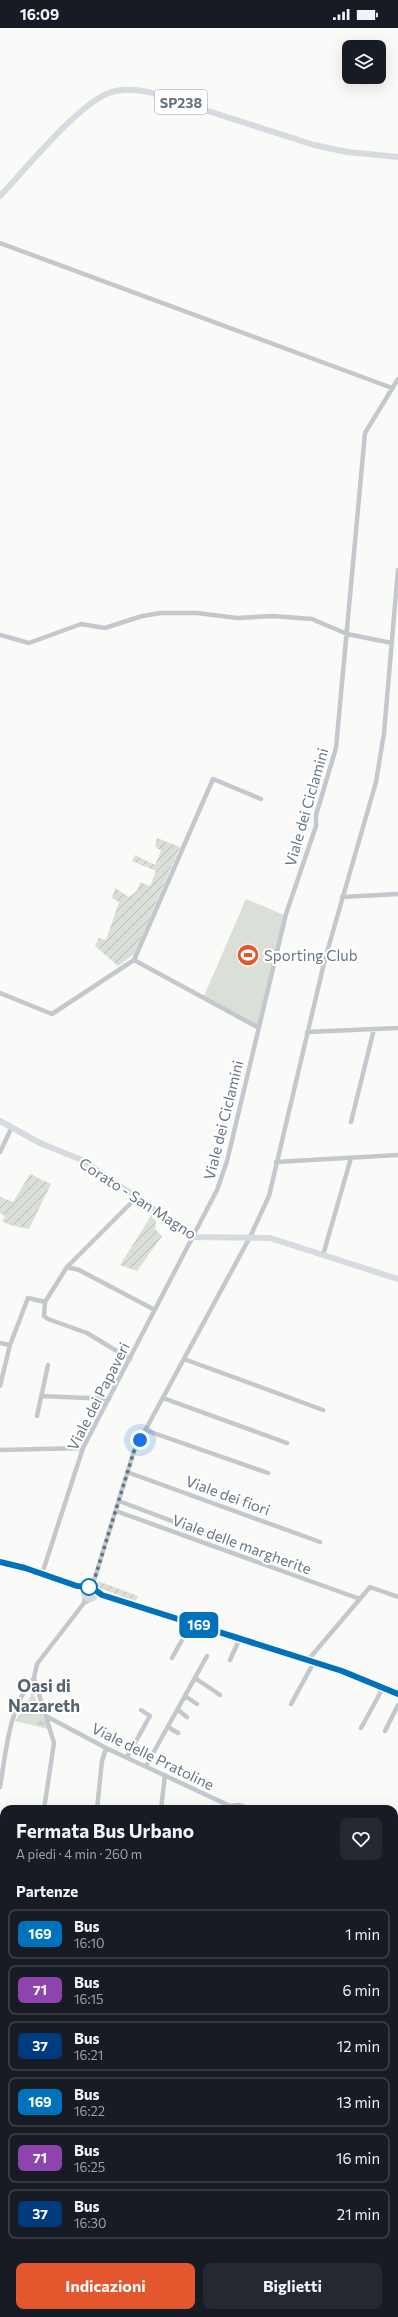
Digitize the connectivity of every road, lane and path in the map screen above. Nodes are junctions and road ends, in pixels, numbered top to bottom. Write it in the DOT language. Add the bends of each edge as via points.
graph roads {
  1 [pos="398,157"];
  2 [pos="0,196"];
  3 [pos="0,244"];
  4 [pos="398,379"];
  5 [pos="392,388"];
  6 [pos="398,570"];
  7 [pos="398,576"];
  8 [pos="347,634"];
  9 [pos="0,635"];
  10 [pos="392,644"];
  11 [pos="261,799"];
  12 [pos="398,894"];
  13 [pos="342,897"];
  14 [pos="134,960"];
  15 [pos="0,993"];
  16 [pos="259,1028"];
  17 [pos="398,1028"];
  18 [pos="374,1029"];
  19 [pos="307,1032"];
  20 [pos="0,1121"];
  21 [pos="351,1122"];
  22 [pos="12,1127"];
  23 [pos="0,1152"];
  24 [pos="398,1155"];
  25 [pos="351,1158"];
  26 [pos="276,1162"];
  27 [pos="137,1198"];
  28 [pos="194,1237"];
  29 [pos="250,1237"];
  30 [pos="323,1255"];
  31 [pos="67,1267"];
  32 [pos="398,1279"];
  33 [pos="45,1302"];
  34 [pos="155,1310"];
  35 [pos="0,1343"];
  36 [pos="10,1345"];
  37 [pos="130,1359"];
  38 [pos="184,1359"];
  39 [pos="48,1365"];
  40 [pos="0,1386"];
  41 [pos="41,1396"];
  42 [pos="163,1398"];
  43 [pos="109,1399"];
  44 [pos="323,1410"];
  45 [pos="36,1416"];
  46 [pos="146,1430"];
  47 [pos="287,1443"];
  48 [pos="83,1448"];
  49 [pos="0,1450"];
  50 [pos="127,1472"];
  51 [pos="268,1473"];
  52 [pos="119,1500"];
  53 [pos="116,1511"];
  54 [pos="214,1538"];
  55 [pos="320,1542"];
  56 [pos="0,1562"];
  57 [pos="42,1574"];
  58 [pos="92,1592"];
  59 [pos="398,1597"];
  60 [pos="360,1599"];
  61 [pos="192,1622"];
  62 [pos="240,1638"];
  63 [pos="207,1656"];
  64 [pos="172,1658"];
  65 [pos="230,1660"];
  66 [pos="311,1661"];
  67 [pos="34,1678"];
  68 [pos="195,1678"];
  69 [pos="383,1688"];
  70 [pos="398,1694"];
  71 [pos="220,1695"];
  72 [pos="185,1696"];
  73 [pos="197,1704"];
  74 [pos="291,1704"];
  75 [pos="398,1705"];
  76 [pos="141,1710"];
  77 [pos="178,1710"];
  78 [pos="46,1716"];
  79 [pos="188,1717"];
  80 [pos="168,1727"];
  81 [pos="361,1728"];
  82 [pos="384,1731"];
  83 [pos="178,1733"];
  84 [pos="106,1748"];
  85 [pos="127,1756"];
  86 [pos="146,1766"];
  87 [pos="165,1775"];
  88 [pos="0,1787"];
  89 [pos="45,1805"];
  90 [pos="97,1805"];
  91 [pos="161,1805"];
  92 [pos="228,1805"];
  1 -- 2 [label="main road, SP238" via="347,152 314,145 149,92 125,89 108,94 85,107"];
  3 -- 5 [label="street"];
  4 -- 5 [label="street, Viale dei Ciclamini"];
  5 -- 8 [label="street, Viale dei Ciclamini" via="365,433"];
  6 -- 7 [label="street"];
  7 -- 10 [label="street"];
  8 -- 9 [label="street" via="312,619 273,616 237,618 168,612 142,616 105,628 81,624 29,643"];
  8 -- 10 [label="street"];
  8 -- 16 [label="street, Viale dei Ciclamini" via="336,748 316,815 316,826 286,914"];
  10 -- 13 [label="street" via="384,733 376,782"];
  11 -- 14 [label="street" via="212,779"];
  12 -- 13 [label="street"];
  13 -- 19 [label="street"];
  14 -- 15 [label="street" via="52,1014"];
  14 -- 16 [label="street"];
  16 -- 28 [label="street, Viale dei Ciclamini" via="227,1161 217,1190"];
  17 -- 18 [label="street"];
  18 -- 19 [label="street"];
  18 -- 21 [label="street"];
  19 -- 26 [label="street"];
  20 -- 22 [label="main road, Corato - San Magno"];
  22 -- 23 [label="street"];
  22 -- 27 [label="main road, Corato - San Magno" via="40,1143 82,1160"];
  24 -- 25 [label="street"];
  25 -- 26 [label="street"];
  25 -- 30 [label="street"];
  26 -- 29 [label="street" via="269,1196"];
  27 -- 28 [label="main road, Corato - San Magno"];
  27 -- 31 [label="street"];
  28 -- 29 [label="main road, Corato - San Magno"];
  28 -- 34 [label="street, Viale dei Papaveri"];
  29 -- 30 [label="main road, Corato - San Magno" via="270,1238"];
  29 -- 38 [label="street"];
  30 -- 32 [label="main road, Corato - San Magno"];
  31 -- 33 [label="street"];
  31 -- 34 [label="street" via="79,1270"];
  33 -- 36 [label="street" via="28,1298"];
  33 -- 37 [label="street" via="44,1316 48,1319 86,1333"];
  34 -- 37 [label="street, Viale dei Papaveri"];
  35 -- 36 [label="street"];
  36 -- 40 [label="street"];
  37 -- 43 [label="street, Viale dei Papaveri"];
  38 -- 42 [label="street"];
  38 -- 44 [label="street"];
  39 -- 41 [label="street"];
  41 -- 43 [label="street"];
  41 -- 45 [label="street"];
  42 -- 46 [label="street"];
  42 -- 47 [label="street"];
  43 -- 48 [label="street, Viale dei Papaveri"];
  46 -- 50 [label="street" via="134,1451"];
  46 -- 51 [label="street"];
  48 -- 49 [label="street"];
  48 -- 57 [label="street, Viale dei Papaveri"];
  50 -- 52 [label="street"];
  50 -- 55 [label="street, Viale dei fiori"];
  52 -- 53 [label="street"];
  52 -- 54 [label="street"];
  53 -- 58 [label="street"];
  53 -- 60 [label="street, Viale delle margherite"];
  56 -- 57 [label="main road"];
  57 -- 58 [label="main road"];
  58 -- 61 [label="main road"];
  58 -- 67 [label="street" via="37,1664"];
  59 -- 60 [label="street" via="370,1587"];
  60 -- 66 [label="street"];
  61 -- 62 [label="main road"];
  61 -- 64 [label="street"];
  62 -- 65 [label="street"];
  62 -- 66 [label="main road"];
  63 -- 68 [label="street"];
  66 -- 69 [label="main road"];
  66 -- 74 [label="street"];
  67 -- 78 [label="street"];
  67 -- 88 [label="street" via="25,1687 11,1725"];
  68 -- 71 [label="street"];
  68 -- 72 [label="street"];
  69 -- 70 [label="main road"];
  69 -- 81 [label="street"];
  72 -- 73 [label="street"];
  72 -- 77 [label="street"];
  75 -- 82 [label="street"];
  76 -- 85 [label="street" via="150,1716"];
  77 -- 79 [label="street"];
  77 -- 80 [label="street"];
  78 -- 84 [label="street, Viale delle Pratoline"];
  78 -- 89 [label="street" via="54,1743 54,1754"];
  80 -- 83 [label="street"];
  80 -- 86 [label="street"];
  84 -- 85 [label="street, Viale delle Pratoline"];
  84 -- 90 [label="street" via="102,1760"];
  85 -- 86 [label="street, Viale delle Pratoline"];
  86 -- 87 [label="street, Viale delle Pratoline"];
  87 -- 91 [label="street"];
  87 -- 92 [label="street, Viale delle Pratoline"];
}
